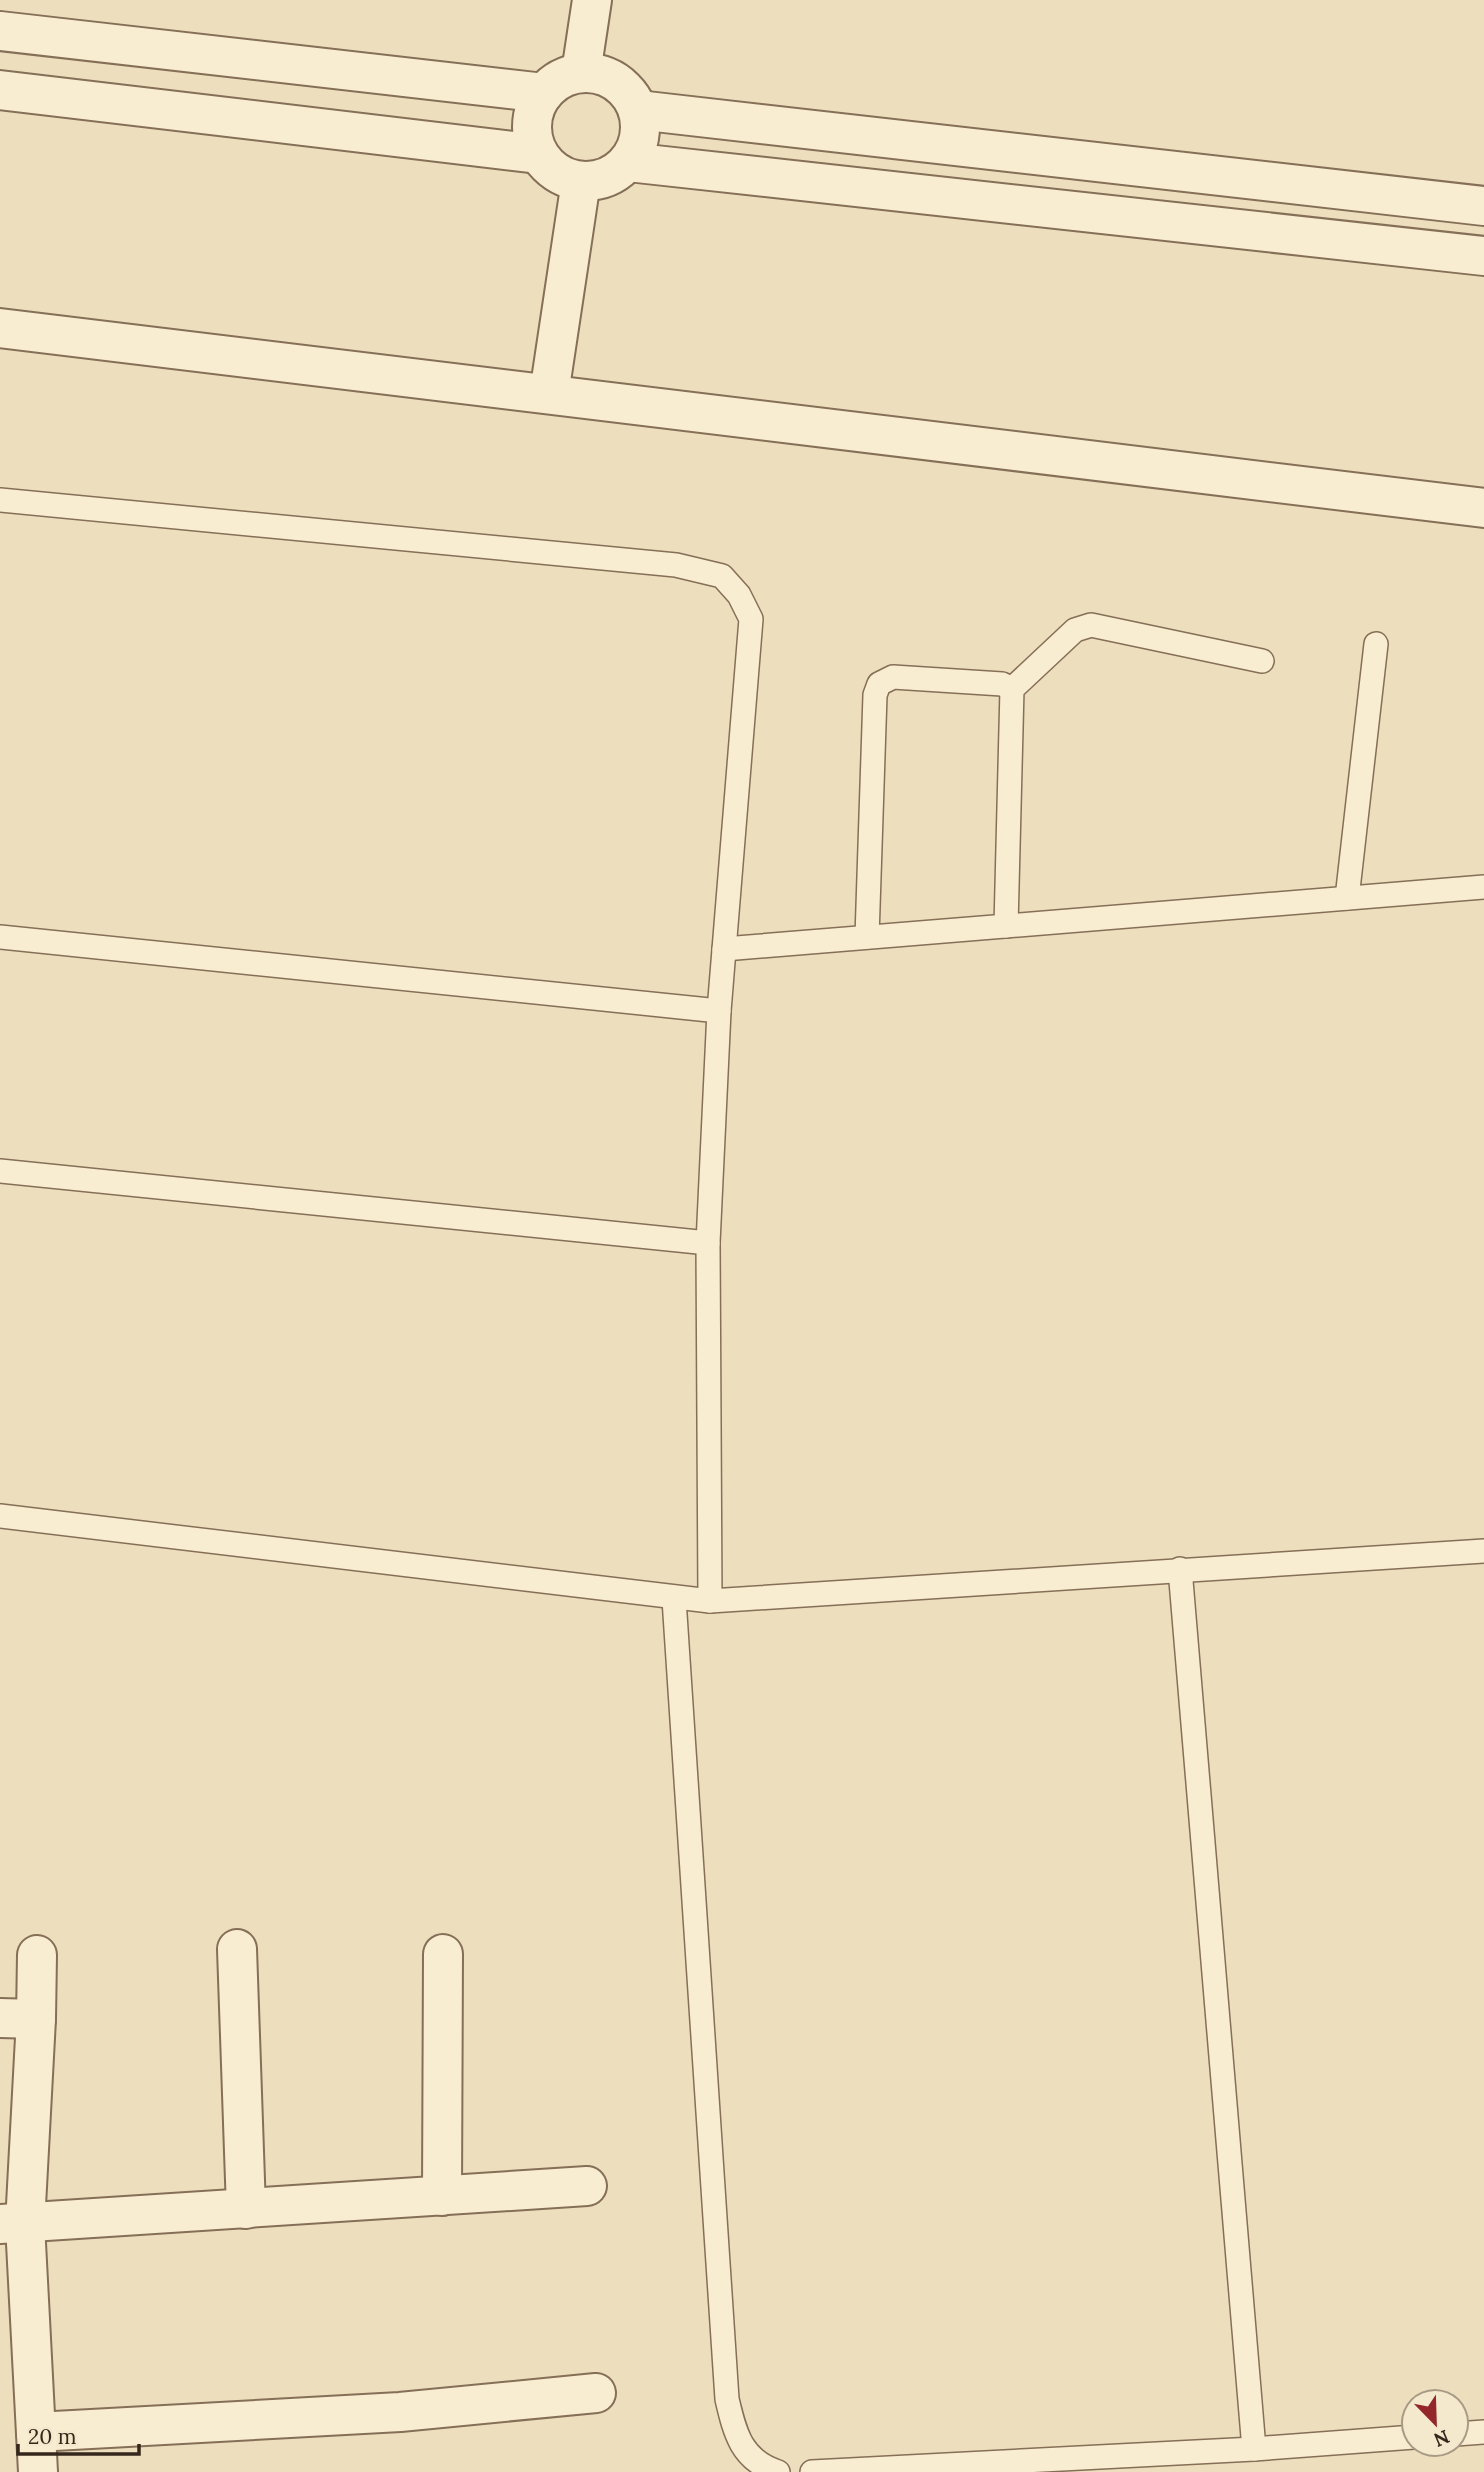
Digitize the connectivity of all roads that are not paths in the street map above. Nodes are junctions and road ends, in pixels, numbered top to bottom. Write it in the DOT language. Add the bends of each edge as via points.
graph roads {
  1 [pos="592,0"];
  2 [pos="0,31"];
  3 [pos="200,54"];
  4 [pos="581,72"];
  5 [pos="0,90"];
  6 [pos="544,93"];
  7 [pos="638,110"];
  8 [pos="191,113"];
  9 [pos="538,154"];
  10 [pos="628,162"];
  11 [pos="581,181"];
  12 [pos="1484,206"];
  13 [pos="1484,256"];
  14 [pos="0,328"];
  15 [pos="549,394"];
  16 [pos="0,500"];
  17 [pos="1484,508"];
  18 [pos="1376,644"];
  19 [pos="1262,661"];
  20 [pos="1012,689"];
  21 [pos="1484,887"];
  22 [pos="1347,898"];
  23 [pos="1006,926"];
  24 [pos="0,937"];
  25 [pos="867,937"];
  26 [pos="724,949"];
  27 [pos="719,1012"];
  28 [pos="0,1171"];
  29 [pos="708,1243"];
  30 [pos="0,1516"];
  31 [pos="1484,1551"];
  32 [pos="1180,1570"];
  33 [pos="674,1599"];
  34 [pos="710,1601"];
  35 [pos="237,1949"];
  36 [pos="443,1954"];
  37 [pos="37,1955"];
  38 [pos="18,2019"];
  39 [pos="587,2186"];
  40 [pos="443,2196"];
  41 [pos="246,2209"];
  42 [pos="12,2224"];
  43 [pos="596,2393"];
  44 [pos="36,2432"];
  45 [pos="1400,2438"];
  46 [pos="1254,2449"];
  47 [pos="38,2472"];
  48 [pos="778,2472"];
  49 [pos="812,2472"];
  1 -- 4 [label="street"];
  2 -- 3 [label="street"];
  3 -- 6 [label="street"];
  3 -- 8 [label="street"];
  4 -- 6 [label="street" via="563,78"];
  4 -- 7 [label="street" via="616,82 630,94"];
  5 -- 8 [label="street"];
  6 -- 9 [label="street" via="531,120"];
  7 -- 10 [label="street" via="641,128"];
  7 -- 12 [label="street"];
  8 -- 9 [label="street"];
  9 -- 11 [label="street" via="549,168"];
  10 -- 11 [label="street" via="599,180"];
  10 -- 13 [label="street"];
  11 -- 15 [label="street"];
  14 -- 15 [label="street"];
  15 -- 17 [label="street"];
  16 -- 26 [label="lane" via="676,565 722,576 751,619"];
  18 -- 22 [label="lane"];
  19 -- 20 [label="lane" via="1091,625 1075,630"];
  20 -- 23 [label="lane"];
  20 -- 25 [label="lane" via="1002,684 893,677 879,684"];
  21 -- 22 [label="lane"];
  22 -- 23 [label="lane"];
  23 -- 25 [label="lane"];
  24 -- 27 [label="lane"];
  25 -- 26 [label="lane"];
  26 -- 27 [label="lane"];
  27 -- 29 [label="lane"];
  28 -- 29 [label="lane"];
  29 -- 34 [label="lane"];
  30 -- 33 [label="lane"];
  31 -- 32 [label="lane"];
  32 -- 34 [label="lane"];
  32 -- 46 [label="lane"];
  33 -- 34 [label="lane"];
  33 -- 48 [label="lane" via="727,2399 735,2432 751,2458"];
  35 -- 41 [label="street"];
  36 -- 40 [label="street"];
  37 -- 38 [label="street"];
  38 -- 42 [label="street"];
  39 -- 40 [label="street"];
  40 -- 41 [label="street"];
  41 -- 42 [label="street"];
  42 -- 44 [label="street"];
  43 -- 44 [label="street" via="400,2412"];
  44 -- 47 [label="street"];
  45 -- 46 [label="lane"];
  46 -- 49 [label="lane"];
}
